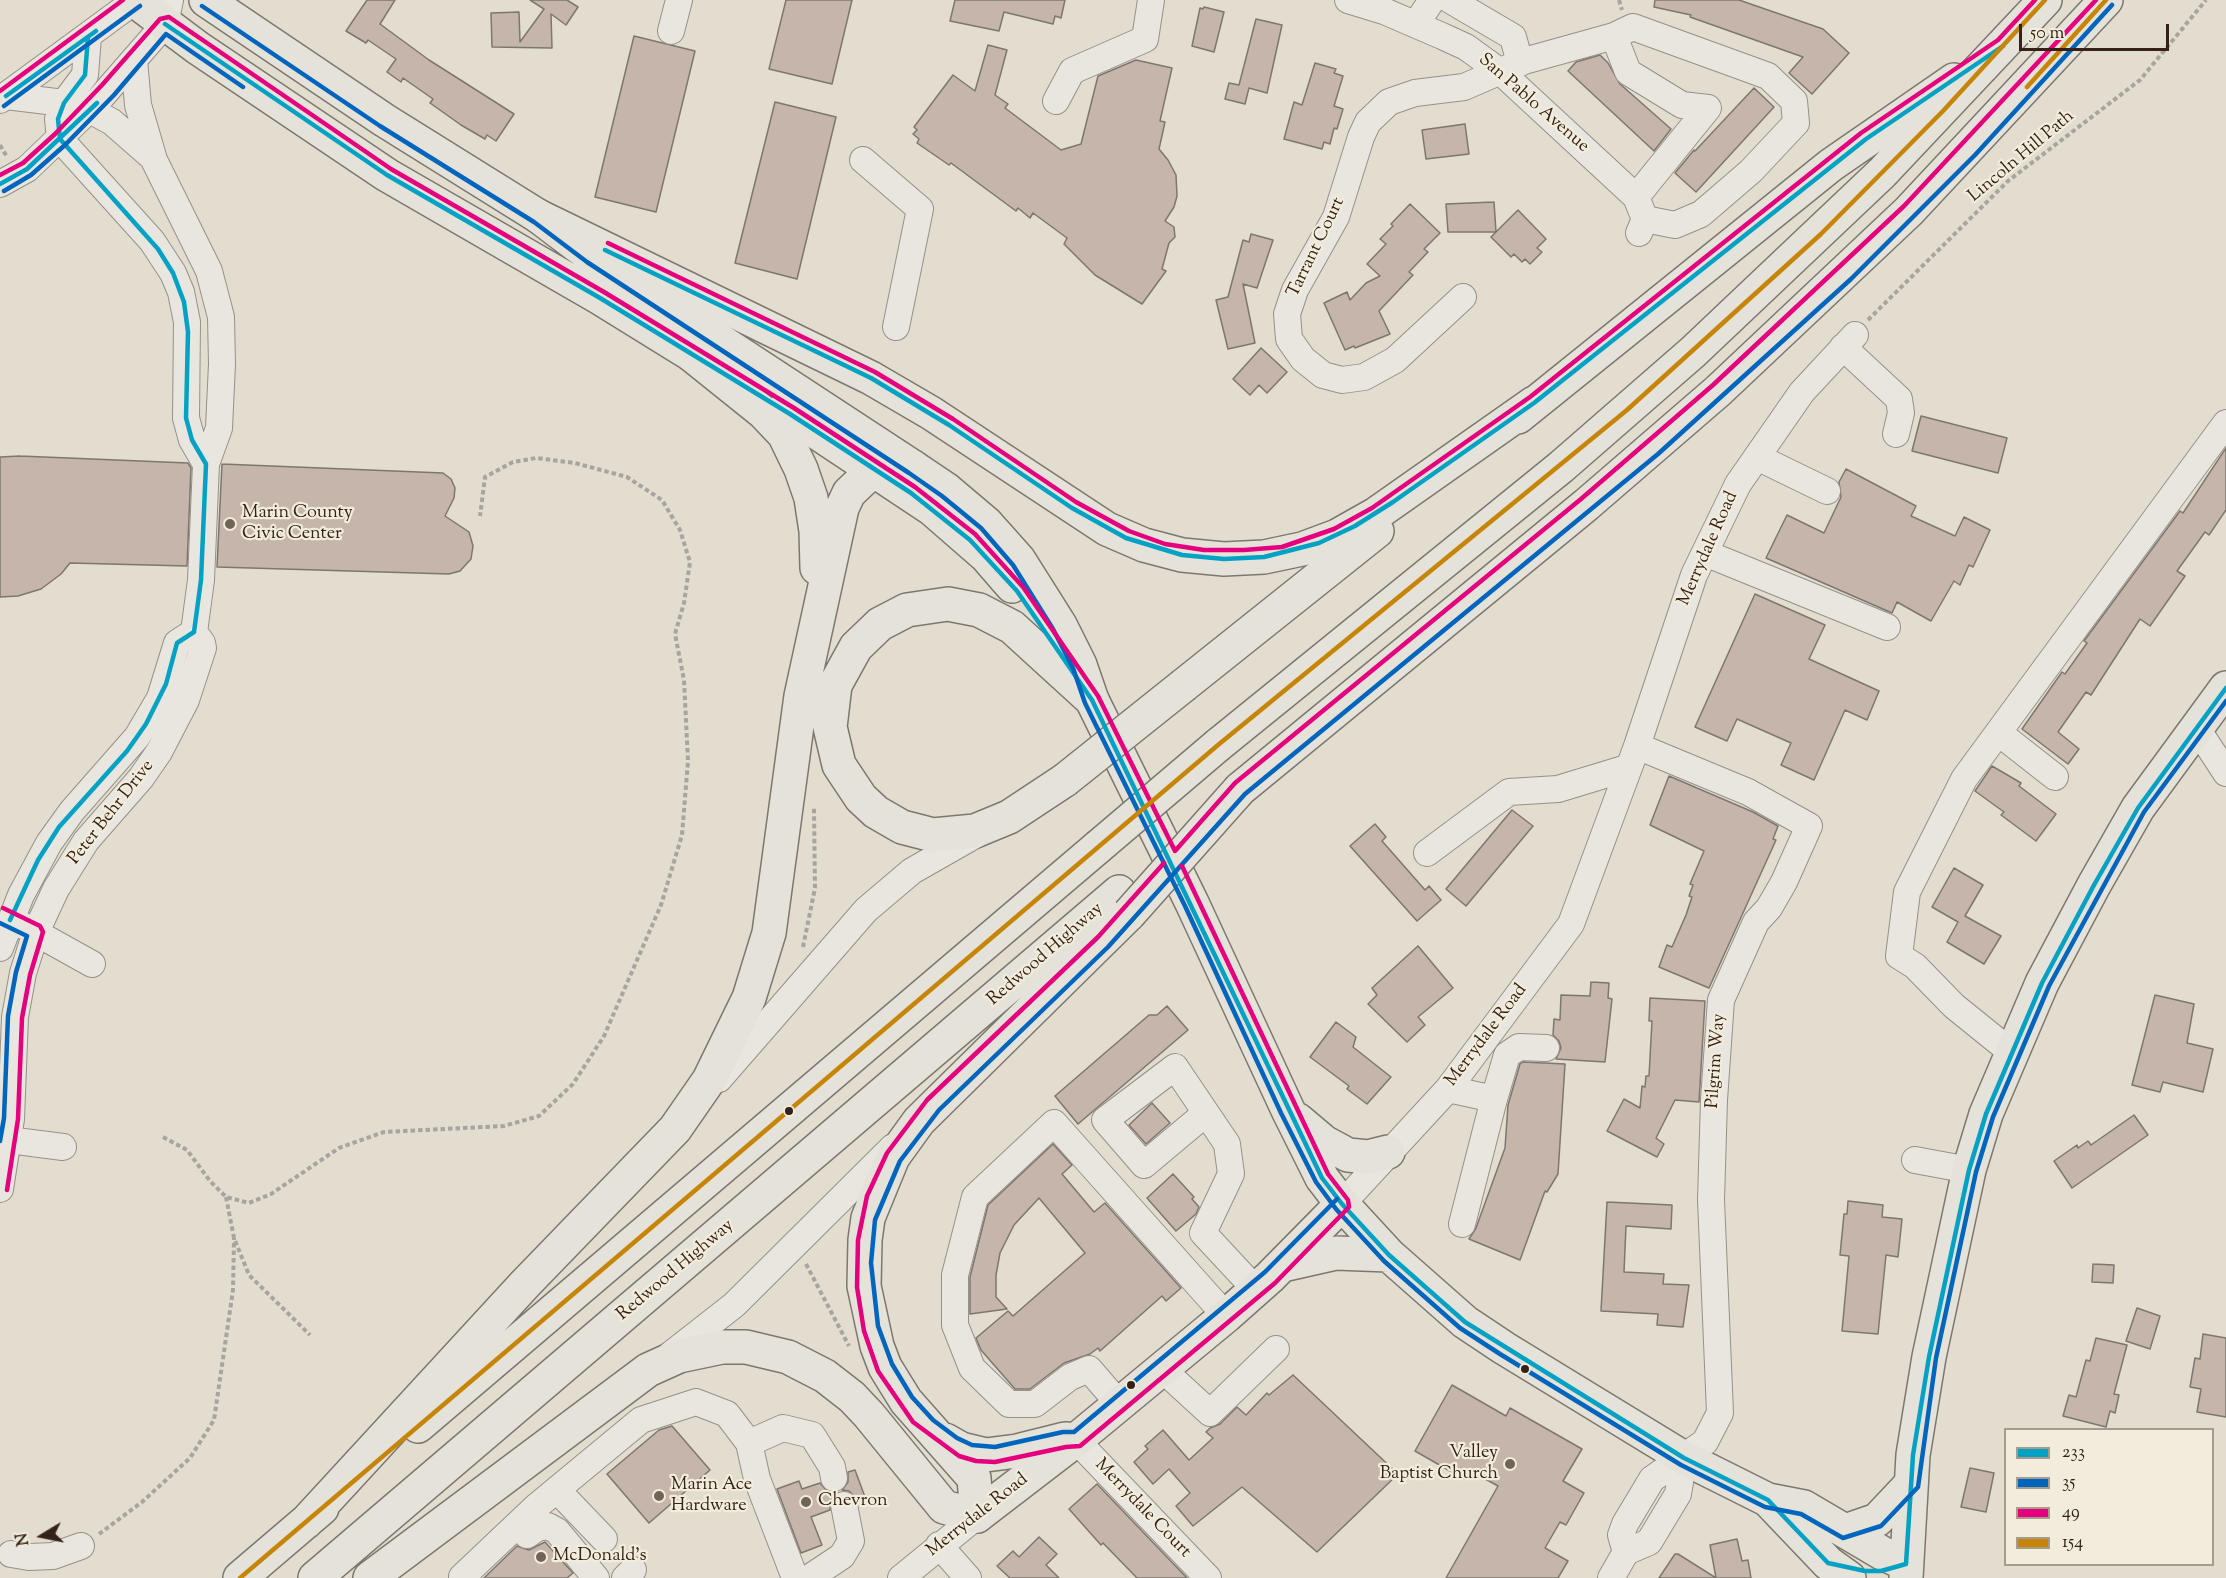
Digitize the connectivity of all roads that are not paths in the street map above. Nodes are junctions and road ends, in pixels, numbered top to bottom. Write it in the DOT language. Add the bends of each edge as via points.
graph roads {
  1 [pos="135,0"];
  2 [pos="206,0"];
  3 [pos="679,0"];
  4 [pos="1151,0"];
  5 [pos="1348,0"];
  6 [pos="1432,0"];
  7 [pos="1450,0"];
  8 [pos="2045,0"];
  9 [pos="2106,0"];
  10 [pos="167,12"];
  11 [pos="1416,24"];
  12 [pos="671,31"];
  13 [pos="1614,36"];
  14 [pos="88,37"];
  15 [pos="2003,46"];
  16 [pos="134,60"];
  17 [pos="1519,64"];
  18 [pos="3,98"];
  19 [pos="1056,101"];
  20 [pos="64,103"];
  21 [pos="90,110"];
  22 [pos="60,139"];
  23 [pos="154,159"];
  24 [pos="863,160"];
  25 [pos="0,184"];
  26 [pos="538,216"];
  27 [pos="1640,216"];
  28 [pos="1463,297"];
  29 [pos="896,327"];
  30 [pos="693,356"];
  31 [pos="1534,403"];
  32 [pos="2226,423"];
  33 [pos="1896,434"];
  34 [pos="1757,457"];
  35 [pos="206,464"];
  36 [pos="913,466"];
  37 [pos="877,471"];
  38 [pos="1827,491"];
  39 [pos="1705,553"];
  40 [pos="1887,627"];
  41 [pos="194,632"];
  42 [pos="2226,688"];
  43 [pos="801,696"];
  44 [pos="1092,700"];
  45 [pos="2196,727"];
  46 [pos="1999,733"];
  47 [pos="1632,757"];
  48 [pos="2226,773"];
  49 [pos="2055,777"];
  50 [pos="1009,817"];
  51 [pos="1427,853"];
  52 [pos="1124,903"];
  53 [pos="5,918"];
  54 [pos="36,932"];
  55 [pos="0,948"];
  56 [pos="92,964"];
  57 [pos="1546,1048"];
  58 [pos="2011,1053"];
  59 [pos="1448,1089"];
  60 [pos="1494,1099"];
  61 [pos="933,1105"];
  62 [pos="1288,1110"];
  63 [pos="1206,1113"];
  64 [pos="675,1129"];
  65 [pos="4,1139"];
  66 [pos="63,1147"];
  67 [pos="1388,1152"];
  68 [pos="1915,1160"];
  69 [pos="1969,1170"];
  70 [pos="0,1189"];
  71 [pos="1342,1204"];
  72 [pos="1462,1224"];
  73 [pos="1389,1255"];
  74 [pos="1281,1266"];
  75 [pos="1256,1290"];
  76 [pos="1226,1316"];
  77 [pos="1276,1349"];
  78 [pos="1162,1369"];
  79 [pos="640,1375"];
  80 [pos="1120,1405"];
  81 [pos="919,1417"];
  82 [pos="1076,1440"];
  83 [pos="749,1443"];
  84 [pos="1684,1458"];
  85 [pos="834,1478"];
  86 [pos="1911,1484"];
  87 [pos="557,1490"];
  88 [pos="1768,1500"];
  89 [pos="844,1505"];
  90 [pos="976,1516"];
  91 [pos="306,1522"];
  92 [pos="1845,1531"];
  93 [pos="604,1539"];
  94 [pos="939,1545"];
  95 [pos="81,1546"];
  96 [pos="11,1554"];
  97 [pos="487,1564"];
  98 [pos="1838,1570"];
  99 [pos="1906,1571"];
  100 [pos="240,1578"];
  101 [pos="315,1578"];
  102 [pos="370,1578"];
  103 [pos="597,1578"];
  104 [pos="795,1578"];
  105 [pos="809,1578"];
  106 [pos="902,1578"];
  107 [pos="968,1578"];
  108 [pos="1208,1578"];
  109 [pos="1611,1578"];
  1 -- 10 [label="main road"];
  1 -- 14 [label="street"];
  2 -- 26 [label="main road" via="420,144"];
  3 -- 12 [label="street"];
  4 -- 19 [label="street" via="1145,39 1072,70"];
  5 -- 11 [label="street, San Pablo Avenue"];
  6 -- 11 [label="street"];
  7 -- 17 [label="street" via="1513,37"];
  8 -- 15 [label="main road"];
  9 -- 52 [label="main road, bridge" via="1909,211 1742,369 1586,505 1240,789"];
  10 -- 16 [label="street"];
  10 -- 30 [label="main road" via="387,175"];
  11 -- 17 [label="street, San Pablo Avenue" via="1466,47"];
  13 -- 17 [label="street, Tarrant Court"];
  13 -- 27 [label="street" via="1628,72 1682,105 1708,108"];
  13 -- 27 [label="street, Tarrant Court" via="1633,27 1768,76 1794,101 1796,123 1751,171 1701,214 1675,225"];
  14 -- 18 [label="street"];
  14 -- 20 [label="street" via="85,75"];
  15 -- 31 [label="main road" via="1858,145"];
  15 -- 91 [label="main road, bridge" via="1821,234 1561,467 1218,745"];
  16 -- 21 [label="street"];
  16 -- 23 [label="street, Peter Behr Drive" via="138,105"];
  17 -- 27 [label="street, San Pablo Avenue"];
  17 -- 28 [label="street, Tarrant Court" via="1464,87 1402,96 1389,102 1368,122 1336,217 1294,290 1286,326 1295,349 1313,368 1332,379 1353,380 1373,374 1395,360"];
  18 -- 20 [label="street, Peter Behr Drive"];
  20 -- 21 [label="street, Peter Behr Drive"];
  20 -- 22 [label="street" via="58,119"];
  21 -- 22 [label="street"];
  21 -- 23 [label="street, Peter Behr Drive" via="112,122"];
  22 -- 25 [label="street" via="27,169"];
  22 -- 35 [label="street" via="152,241 173,273 187,322 186,418 192,440"];
  23 -- 35 [label="street, Peter Behr Drive" via="209,271 221,317 219,428"];
  24 -- 29 [label="street" via="920,209"];
  26 -- 31 [label="main road" via="871,378 1107,529 1182,555 1264,557 1337,536 1376,514"];
  26 -- 36 [label="main road" via="591,256"];
  30 -- 37 [label="main road"];
  30 -- 43 [label="main road" via="774,423 794,452 808,488 816,531 817,568"];
  31 -- 50 [label="main road, bridge" via="1065,780"];
  32 -- 46 [label="street"];
  33 -- 34 [label="street, Merrydale Road" via="1901,413 1899,399 1849,341 1802,392"];
  34 -- 38 [label="street"];
  34 -- 39 [label="street, Merrydale Road" via="1738,484"];
  35 -- 41 [label="street, Peter Behr Drive" via="201,580"];
  36 -- 37 [label="main road"];
  36 -- 44 [label="main road" via="968,507 1020,560 1060,625"];
  37 -- 43 [label="main road" via="854,487 842,508"];
  37 -- 44 [label="main road" via="933,508 986,556 1031,610"];
  39 -- 40 [label="street"];
  39 -- 47 [label="street, Merrydale Road"];
  41 -- 53 [label="street, Peter Behr Drive" via="177,643 166,684 146,724 59,827"];
  41 -- 54 [label="street, Peter Behr Drive" via="202,643 201,655 192,688 174,725 141,778 86,841 56,889"];
  42 -- 45 [label="main road"];
  43 -- 64 [label="main road" via="778,887 764,956 731,1039 698,1098"];
  44 -- 50 [label="main road" via="1012,627 958,605 928,605 898,614 872,630 850,655 835,685 830,727 839,765 861,798 902,827 933,835 975,831"];
  44 -- 62 [label="main road"];
  45 -- 48 [label="street"];
  45 -- 58 [label="main road" via="2138,807 2042,983"];
  46 -- 49 [label="street"];
  46 -- 58 [label="street" via="1964,779 1907,892 1899,956"];
  47 -- 51 [label="street" via="1558,789 1509,792"];
  47 -- 59 [label="street, Merrydale Road" via="1571,924"];
  47 -- 84 [label="street, Pilgrim Way" via="1748,792 1809,826 1784,882 1756,922 1721,1000 1711,1200 1720,1413 1706,1442"];
  50 -- 64 [label="street" via="931,859 880,896"];
  52 -- 61 [label="main road" via="1076,970"];
  52 -- 101 [label="main road, Redwood Highway"];
  53 -- 54 [label="street"];
  53 -- 55 [label="street, Peter Behr Drive"];
  54 -- 56 [label="street"];
  54 -- 65 [label="street, Peter Behr Drive" via="15,1017"];
  57 -- 60 [label="street" via="1518,1047 1507,1055"];
  58 -- 69 [label="main road"];
  59 -- 60 [label="street"];
  59 -- 67 [label="street, Merrydale Road"];
  60 -- 72 [label="street"];
  61 -- 79 [label="street" via="734,1305"];
  61 -- 81 [label="main road" via="904,1140 883,1177 868,1218 863,1263 867,1308 876,1346 895,1385"];
  62 -- 67 [label="main road" via="1313,1134 1341,1152 1361,1157"];
  62 -- 71 [label="main road" via="1322,1178"];
  63 -- 75 [label="street" via="1227,1144 1231,1174 1203,1233"];
  64 -- 91 [label="main road" via="525,1284"];
  65 -- 66 [label="street"];
  65 -- 70 [label="street, Peter Behr Drive"];
  67 -- 71 [label="street, Merrydale Road"];
  68 -- 69 [label="street"];
  69 -- 86 [label="main road" via="1929,1356"];
  71 -- 73 [label="main road"];
  71 -- 74 [label="main road, Merrydale Road"];
  73 -- 74 [label="main road" via="1336,1253"];
  73 -- 84 [label="main road" via="1465,1322"];
  74 -- 75 [label="main road, Merrydale Road"];
  75 -- 76 [label="main road, Merrydale Road"];
  76 -- 78 [label="main road, Merrydale Road"];
  76 -- 80 [label="street" via="1054,1123 975,1197 955,1275 955,1325 972,1368 1009,1404 1035,1404 1070,1377 1089,1369"];
  77 -- 78 [label="street" via="1210,1413"];
  78 -- 80 [label="main road, Merrydale Road"];
  79 -- 90 [label="main road" via="678,1356 711,1348 746,1347 788,1357 852,1397 944,1507"];
  79 -- 102 [label="main road"];
  80 -- 82 [label="main road, Merrydale Road"];
  81 -- 82 [label="main road" via="952,1445 977,1454 1006,1453"];
  81 -- 90 [label="main road" via="974,1478"];
  82 -- 90 [label="main road, Merrydale Road"];
  82 -- 108 [label="street, Merrydale Court"];
  83 -- 85 [label="street" via="783,1428 812,1435 832,1467"];
  83 -- 87 [label="street" via="726,1413 696,1402 641,1420"];
  83 -- 104 [label="street" via="757,1479"];
  84 -- 88 [label="main road"];
  84 -- 109 [label="street" via="1652,1479 1621,1535 1626,1552"];
  86 -- 92 [label="main road" via="1877,1520"];
  86 -- 99 [label="main road"];
  87 -- 93 [label="street"];
  87 -- 97 [label="street"];
  88 -- 92 [label="main road" via="1804,1507"];
  88 -- 98 [label="main road"];
  89 -- 105 [label="street" via="851,1541 842,1556"];
  90 -- 94 [label="street, Merrydale Road"];
  91 -- 100 [label="main road"];
  92 -- 99 [label="main road"];
  94 -- 106 [label="street, Merrydale Road"];
  94 -- 107 [label="street"];
  95 -- 96 [label="street" via="52,1556"];
  97 -- 103 [label="street" via="537,1528 548,1526 557,1531"];
  98 -- 99 [label="main road"];
}
